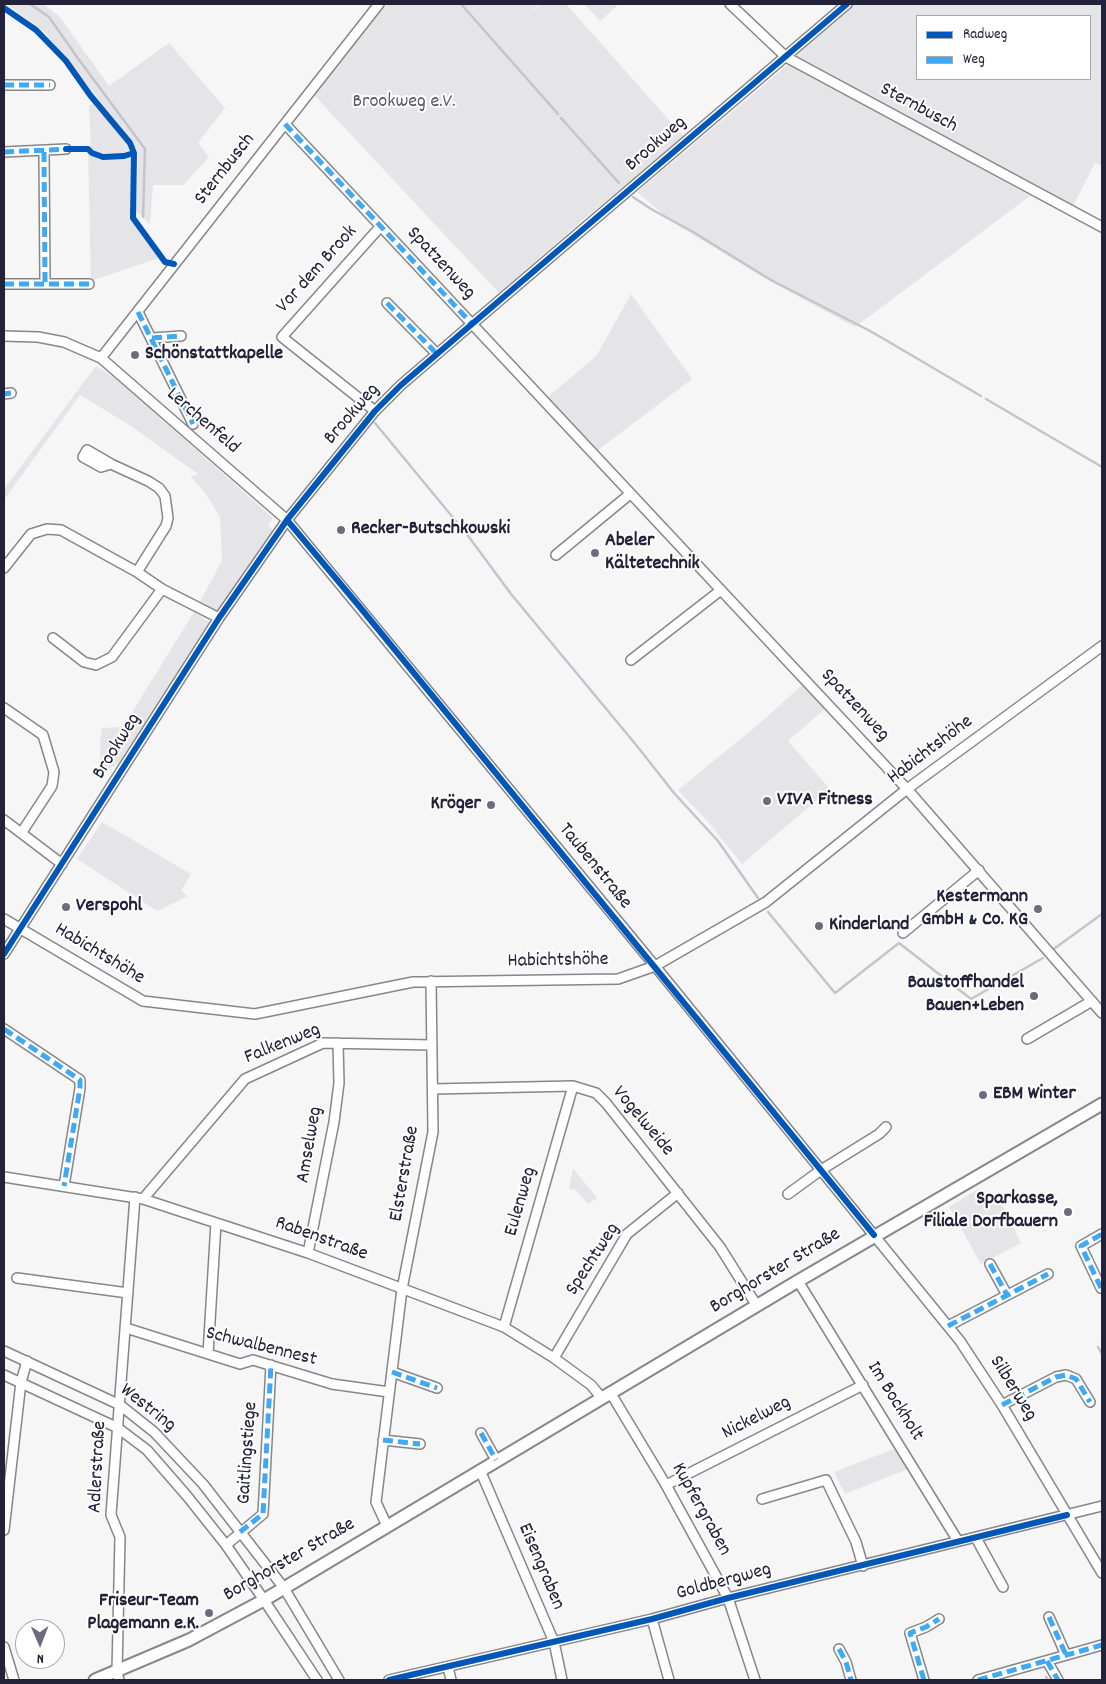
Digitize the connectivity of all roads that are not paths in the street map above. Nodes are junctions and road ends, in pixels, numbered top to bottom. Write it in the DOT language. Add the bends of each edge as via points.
graph roads {
  1 [pos="379,4"];
  2 [pos="730,4"];
  3 [pos="846,4"];
  4 [pos="786,57"];
  5 [pos="4,85"];
  6 [pos="50,85"];
  7 [pos="285,124"];
  8 [pos="66,150"];
  9 [pos="4,152"];
  10 [pos="44,152"];
  11 [pos="380,227"];
  12 [pos="1102,227"];
  13 [pos="45,283"];
  14 [pos="4,284"];
  15 [pos="89,284"];
  16 [pos="386,303"];
  17 [pos="138,312"];
  18 [pos="472,324"];
  19 [pos="4,336"];
  20 [pos="181,336"];
  21 [pos="152,338"];
  22 [pos="437,354"];
  23 [pos="101,358"];
  24 [pos="375,411"];
  25 [pos="193,424"];
  26 [pos="111,464"];
  27 [pos="630,494"];
  28 [pos="287,520"];
  29 [pos="556,555"];
  30 [pos="4,568"];
  31 [pos="137,572"];
  32 [pos="162,589"];
  33 [pos="721,590"];
  34 [pos="219,618"];
  35 [pos="53,638"];
  36 [pos="1102,646"];
  37 [pos="631,660"];
  38 [pos="4,708"];
  39 [pos="907,789"];
  40 [pos="4,820"];
  41 [pos="22,832"];
  42 [pos="62,864"];
  43 [pos="979,870"];
  44 [pos="4,920"];
  45 [pos="21,929"];
  46 [pos="903,933"];
  47 [pos="4,954"];
  48 [pos="655,966"];
  49 [pos="431,981"];
  50 [pos="1092,1001"];
  51 [pos="1102,1013"];
  52 [pos="4,1029"];
  53 [pos="1027,1039"];
  54 [pos="338,1043"];
  55 [pos="432,1045"];
  56 [pos="574,1086"];
  57 [pos="433,1089"];
  58 [pos="1102,1104"];
  59 [pos="886,1127"];
  60 [pos="821,1170"];
  61 [pos="4,1177"];
  62 [pos="64,1186"];
  63 [pos="678,1193"];
  64 [pos="788,1194"];
  65 [pos="139,1198"];
  66 [pos="216,1223"];
  67 [pos="1102,1234"];
  68 [pos="874,1235"];
  69 [pos="308,1253"];
  70 [pos="990,1264"];
  71 [pos="1048,1274"];
  72 [pos="17,1278"];
  73 [pos="798,1280"];
  74 [pos="1101,1288"];
  75 [pos="402,1289"];
  76 [pos="128,1293"];
  77 [pos="1007,1296"];
  78 [pos="757,1306"];
  79 [pos="948,1326"];
  80 [pos="504,1327"];
  81 [pos="126,1328"];
  82 [pos="4,1351"];
  83 [pos="208,1354"];
  84 [pos="554,1358"];
  85 [pos="27,1361"];
  86 [pos="271,1365"];
  87 [pos="392,1372"];
  88 [pos="4,1375"];
  89 [pos="21,1382"];
  90 [pos="863,1386"];
  91 [pos="438,1388"];
  92 [pos="389,1392"];
  93 [pos="606,1394"];
  94 [pos="1090,1402"];
  95 [pos="120,1405"];
  96 [pos="1002,1405"];
  97 [pos="118,1428"];
  98 [pos="481,1433"];
  99 [pos="383,1440"];
  100 [pos="420,1444"];
  101 [pos="496,1460"];
  102 [pos="480,1470"];
  103 [pos="666,1485"];
  104 [pos="762,1499"];
  105 [pos="1102,1506"];
  106 [pos="1067,1515"];
  107 [pos="386,1526"];
  108 [pos="4,1530"];
  109 [pos="240,1532"];
  110 [pos="976,1538"];
  111 [pos="958,1541"];
  112 [pos="226,1545"];
  113 [pos="863,1566"];
  114 [pos="1102,1574"];
  115 [pos="1003,1587"];
  116 [pos="284,1588"];
  117 [pos="728,1598"];
  118 [pos="264,1600"];
  119 [pos="1049,1617"];
  120 [pos="652,1619"];
  121 [pos="939,1619"];
  122 [pos="554,1642"];
  123 [pos="1102,1645"];
  124 [pos="4,1647"];
  125 [pos="839,1649"];
  126 [pos="1066,1655"];
  127 [pos="1047,1661"];
  128 [pos="448,1667"];
  129 [pos="1012,1670"];
  130 [pos="118,1676"];
  131 [pos="14,1680"];
  132 [pos="95,1680"];
  133 [pos="317,1680"];
  134 [pos="339,1680"];
  135 [pos="390,1680"];
  136 [pos="451,1680"];
  137 [pos="562,1680"];
  138 [pos="668,1680"];
  139 [pos="755,1680"];
  140 [pos="851,1680"];
  141 [pos="924,1680"];
  142 [pos="978,1680"];
  143 [pos="1015,1680"];
  144 [pos="1058,1680"];
  1 -- 7 [label="street, Sternbusch"];
  2 -- 4 [label="street, Sternbusch"];
  3 -- 4 [label="street, Brookweg"];
  4 -- 12 [label="street, Sternbusch"];
  4 -- 18 [label="street, Brookweg"];
  5 -- 6 [label="street"];
  7 -- 11 [label="street, Spatzenweg"];
  7 -- 17 [label="street, Sternbusch"];
  8 -- 10 [label="street"];
  9 -- 10 [label="street"];
  10 -- 13 [label="street"];
  11 -- 18 [label="street, Spatzenweg"];
  11 -- 24 [label="street, Vor dem Brook" via="282,337"];
  13 -- 14 [label="street"];
  13 -- 15 [label="street"];
  16 -- 22 [label="street"];
  17 -- 21 [label="street"];
  17 -- 23 [label="street, Sternbusch"];
  18 -- 22 [label="street, Brookweg"];
  18 -- 27 [label="street, Spatzenweg"];
  19 -- 23 [label="street, Lerchenfeld" via="64,342"];
  20 -- 21 [label="street"];
  21 -- 25 [label="street"];
  22 -- 24 [label="street, Brookweg"];
  23 -- 28 [label="street, Lerchenfeld"];
  24 -- 28 [label="street, Brookweg"];
  26 -- 31 [label="street" via="148,481 165,496 166,526"];
  27 -- 29 [label="street"];
  27 -- 33 [label="street, Spatzenweg"];
  28 -- 34 [label="street, Brookweg"];
  28 -- 48 [label="street, Taubenstraße"];
  30 -- 31 [label="street" via="31,534 47,529 65,531"];
  31 -- 32 [label="street"];
  32 -- 34 [label="street"];
  32 -- 35 [label="street" via="112,657 96,665 84,662"];
  33 -- 37 [label="street"];
  33 -- 39 [label="street, Spatzenweg"];
  34 -- 42 [label="street, Brookweg"];
  36 -- 39 [label="street, Habichtshöhe"];
  38 -- 41 [label="street" via="43,736 54,772 52,786"];
  39 -- 43 [label="street, Spatzenweg"];
  39 -- 48 [label="street, Habichtshöhe" via="766,902"];
  40 -- 41 [label="street"];
  41 -- 42 [label="street"];
  42 -- 45 [label="street, Brookweg"];
  43 -- 46 [label="street"];
  43 -- 50 [label="street, Spatzenweg"];
  44 -- 45 [label="street, Habichtshöhe"];
  45 -- 47 [label="street, Brookweg"];
  45 -- 49 [label="street, Habichtshöhe" via="143,1001 255,1014"];
  48 -- 49 [label="street, Habichtshöhe" via="618,980"];
  48 -- 60 [label="street, Taubenstraße"];
  49 -- 55 [label="street, Elsterstraße"];
  50 -- 51 [label="street, Spatzenweg"];
  50 -- 53 [label="street"];
  52 -- 62 [label="street" via="80,1080"];
  54 -- 55 [label="street, Falkenweg"];
  54 -- 65 [label="street, Falkenweg" via="323,1044 245,1079"];
  54 -- 69 [label="street, Amselweg" via="339,1083 334,1122"];
  55 -- 57 [label="street, Elsterstraße"];
  56 -- 57 [label="street, Vogelweide"];
  56 -- 63 [label="street, Vogelweide" via="596,1093"];
  56 -- 80 [label="street, Eulenweg"];
  57 -- 75 [label="street, Elsterstraße" via="433,1132"];
  58 -- 68 [label="main road, Borghorster Straße"];
  59 -- 60 [label="street"];
  60 -- 64 [label="street"];
  60 -- 68 [label="street, Taubenstraße"];
  61 -- 62 [label="street, Rabenstraße"];
  62 -- 65 [label="street, Rabenstraße"];
  63 -- 78 [label="street, Vogelweide" via="720,1247"];
  63 -- 84 [label="street, Spechtweg" via="627,1234"];
  65 -- 66 [label="street, Rabenstraße"];
  65 -- 76 [label="street, Adlerstraße"];
  66 -- 69 [label="street, Rabenstraße"];
  66 -- 83 [label="street"];
  67 -- 74 [label="street" via="1081,1246"];
  68 -- 73 [label="main road, Borghorster Straße"];
  68 -- 79 [label="street, Silberweg"];
  69 -- 75 [label="street, Rabenstraße"];
  70 -- 77 [label="street"];
  71 -- 77 [label="street"];
  72 -- 76 [label="street"];
  73 -- 78 [label="main road, Borghorster Straße"];
  73 -- 90 [label="street, Im Bockholt"];
  75 -- 80 [label="street, Rabenstraße"];
  75 -- 87 [label="street, Elsterstraße"];
  76 -- 81 [label="street, Adlerstraße"];
  77 -- 79 [label="street"];
  78 -- 93 [label="main road, Borghorster Straße"];
  79 -- 96 [label="street, Silberweg"];
  80 -- 84 [label="street, Rabenstraße"];
  81 -- 83 [label="street, Schwalbennest"];
  81 -- 95 [label="street, Adlerstraße"];
  82 -- 85 [label="street, Westring"];
  83 -- 86 [label="street, Schwalbennest" via="240,1364 253,1360"];
  84 -- 93 [label="street, Rabenstraße"];
  85 -- 89 [label="street"];
  85 -- 95 [label="street, Westring"];
  86 -- 92 [label="street, Schwalbennest" via="332,1384"];
  86 -- 109 [label="street, Gaitlingstiege" via="263,1514"];
  87 -- 91 [label="street"];
  87 -- 92 [label="street, Elsterstraße"];
  88 -- 89 [label="street, Westring"];
  89 -- 97 [label="street, Westring"];
  89 -- 108 [label="street"];
  90 -- 103 [label="street, Nickelweg"];
  90 -- 111 [label="street, Im Bockholt"];
  92 -- 99 [label="street, Elsterstraße"];
  93 -- 101 [label="main road, Borghorster Straße"];
  93 -- 103 [label="street, Kupfergraben"];
  94 -- 96 [label="street" via="1076,1379 1066,1375"];
  95 -- 97 [label="street, Adlerstraße"];
  95 -- 109 [label="street, Westring" via="154,1432 203,1484"];
  96 -- 106 [label="street, Silberweg"];
  97 -- 112 [label="street, Westring" via="147,1450"];
  97 -- 130 [label="street, Adlerstraße" via="111,1515 120,1537"];
  98 -- 101 [label="street"];
  99 -- 100 [label="street"];
  99 -- 107 [label="street, Elsterstraße" via="376,1502"];
  101 -- 102 [label="main road, Borghorster Straße"];
  102 -- 107 [label="main road, Borghorster Straße"];
  102 -- 122 [label="street, Eisengraben"];
  103 -- 117 [label="street, Kupfergraben"];
  104 -- 113 [label="street" via="826,1480 856,1542"];
  105 -- 106 [label="street, Goldbergweg"];
  106 -- 110 [label="street, Goldbergweg"];
  106 -- 114 [label="street, Silberweg"];
  107 -- 116 [label="main road, Borghorster Straße"];
  109 -- 112 [label="street"];
  109 -- 116 [label="street, Westring"];
  110 -- 111 [label="street, Goldbergweg"];
  110 -- 115 [label="street"];
  111 -- 113 [label="street, Goldbergweg"];
  112 -- 118 [label="street, Westring"];
  113 -- 117 [label="street, Goldbergweg"];
  116 -- 118 [label="main road, Borghorster Straße"];
  116 -- 134 [label="street, Westring"];
  117 -- 120 [label="street, Goldbergweg"];
  117 -- 139 [label="street, Kupfergraben"];
  118 -- 130 [label="main road, Borghorster Straße"];
  118 -- 133 [label="street, Westring"];
  119 -- 126 [label="street"];
  120 -- 122 [label="street, Goldbergweg"];
  120 -- 138 [label="street"];
  121 -- 141 [label="street" via="910,1633"];
  122 -- 128 [label="street, Goldbergweg"];
  122 -- 137 [label="street, Eisengraben"];
  123 -- 126 [label="street"];
  124 -- 131 [label="street"];
  125 -- 140 [label="street"];
  126 -- 127 [label="street"];
  127 -- 129 [label="street"];
  127 -- 144 [label="street"];
  128 -- 135 [label="street, Goldbergweg"];
  128 -- 136 [label="street"];
  129 -- 142 [label="street"];
  129 -- 143 [label="street"];
  130 -- 132 [label="main road, Borghorster Straße"];
}
